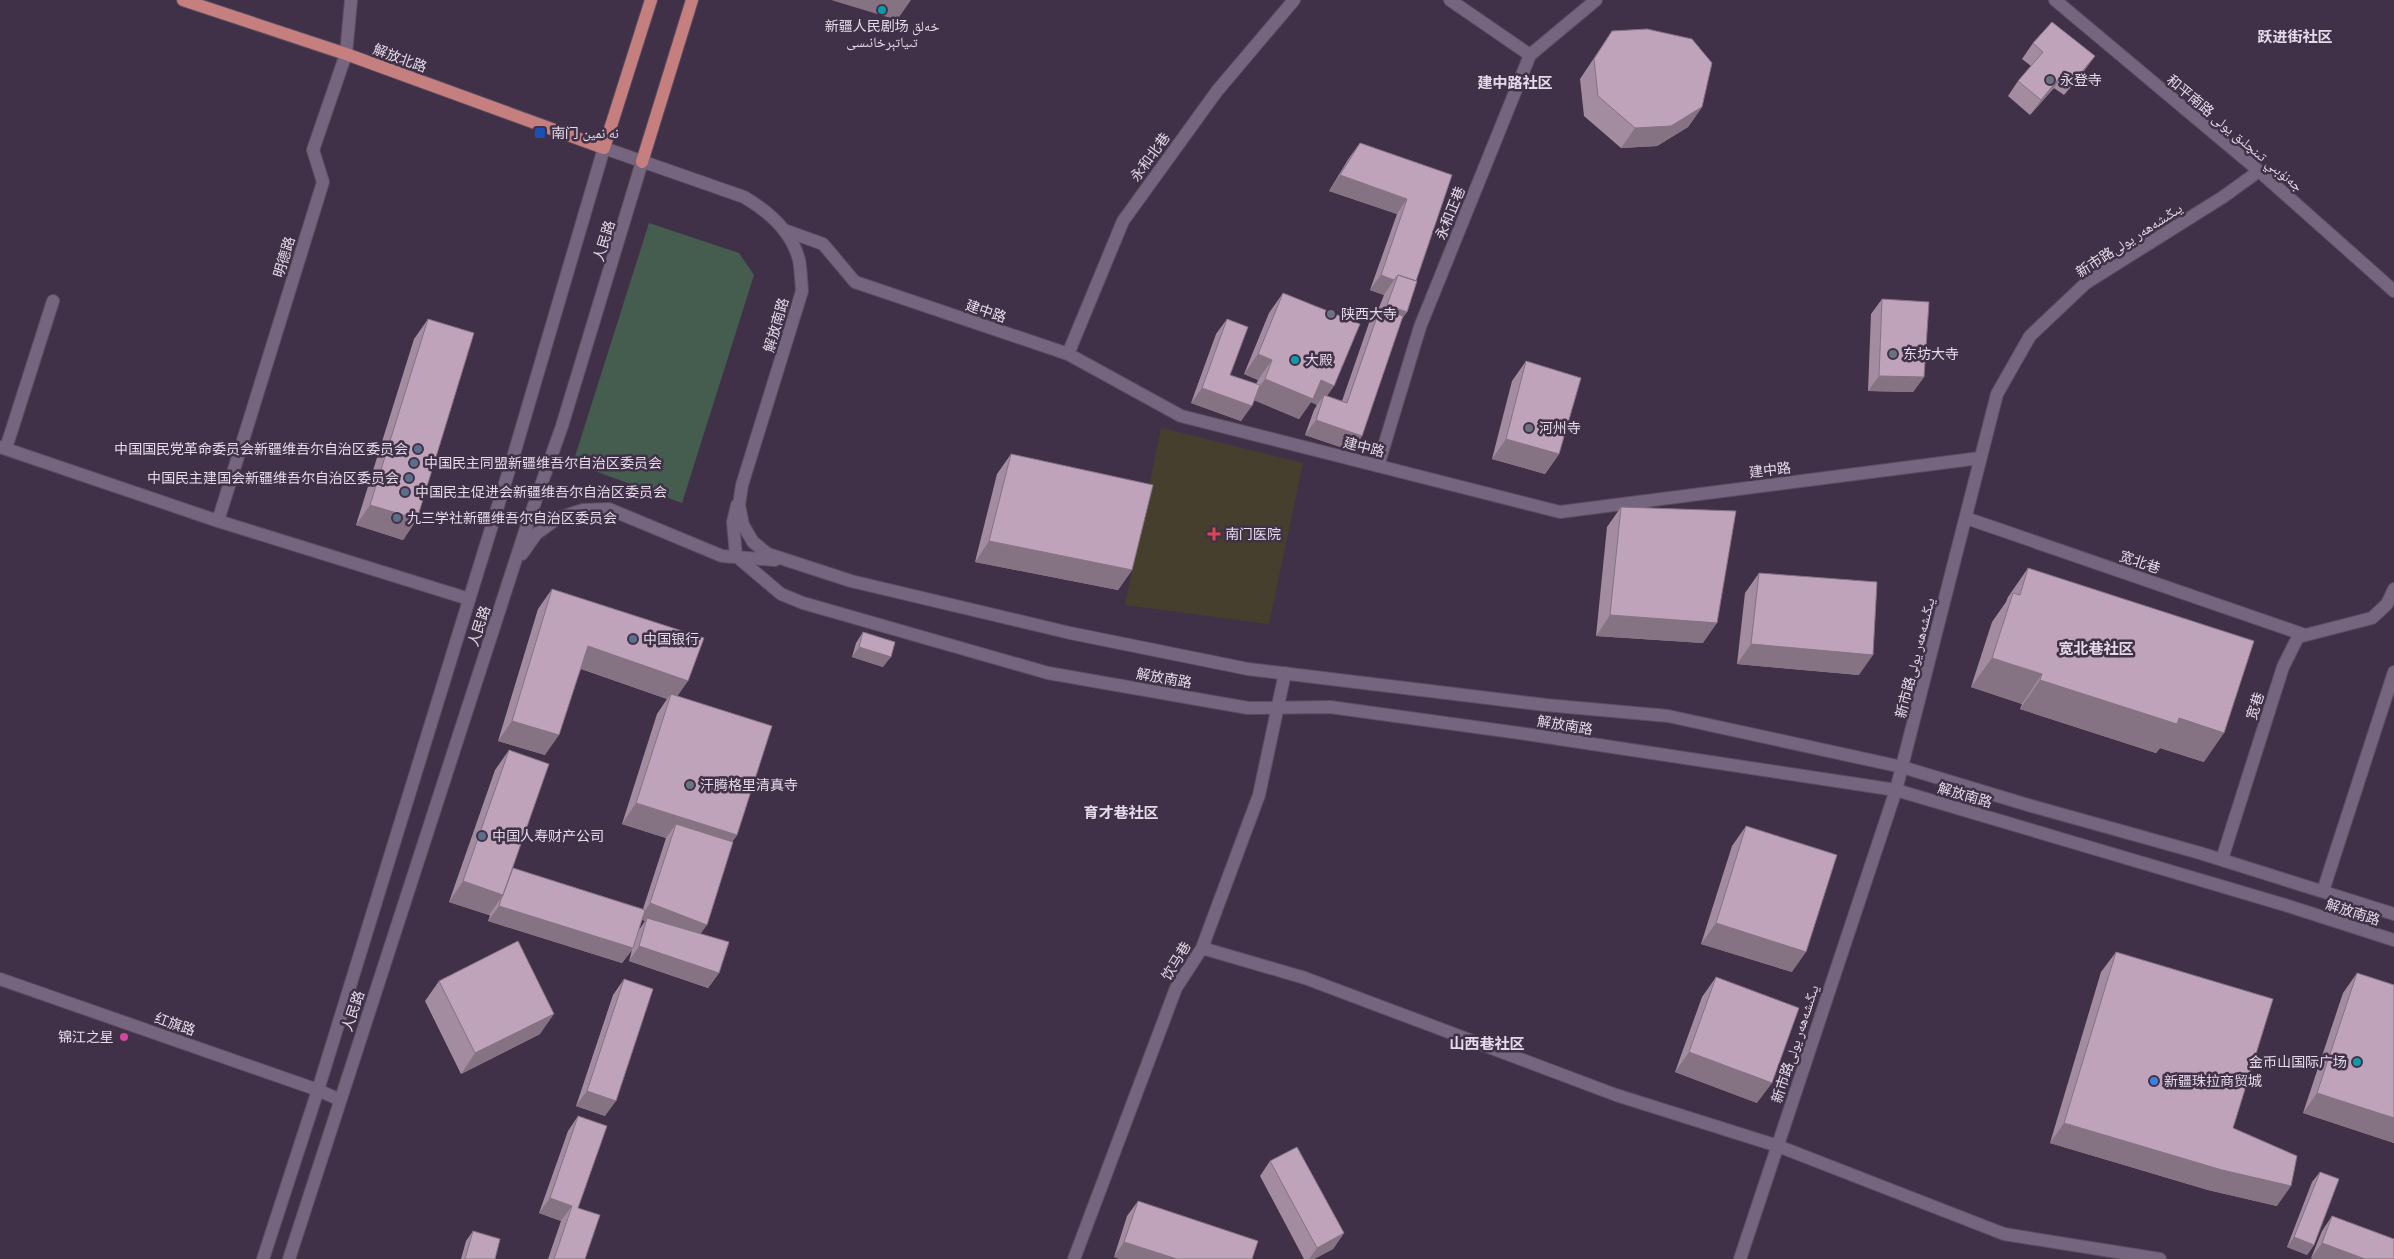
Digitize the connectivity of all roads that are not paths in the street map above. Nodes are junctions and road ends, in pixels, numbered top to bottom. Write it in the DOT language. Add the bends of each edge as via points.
graph roads {
  1 [pos="184,0"];
  2 [pos="351,0"];
  3 [pos="651,0"];
  4 [pos="692,0"];
  5 [pos="1294,0"];
  6 [pos="1450,0"];
  7 [pos="1596,0"];
  8 [pos="2054,0"];
  9 [pos="346,54"];
  10 [pos="1530,55"];
  11 [pos="604,148"];
  12 [pos="642,162"];
  13 [pos="2259,171"];
  14 [pos="784,230"];
  15 [pos="2394,291"];
  16 [pos="53,301"];
  17 [pos="1068,354"];
  18 [pos="3,448"];
  19 [pos="1980,458"];
  20 [pos="1378,466"];
  21 [pos="742,485"];
  22 [pos="1966,518"];
  23 [pos="218,521"];
  24 [pos="736,556"];
  25 [pos="788,561"];
  26 [pos="510,579"];
  27 [pos="2394,589"];
  28 [pos="469,599"];
  29 [pos="2305,635"];
  30 [pos="2394,672"];
  31 [pos="1285,673"];
  32 [pos="1278,707"];
  33 [pos="1902,767"];
  34 [pos="1896,790"];
  35 [pos="2222,859"];
  36 [pos="2323,891"];
  37 [pos="2394,914"];
  38 [pos="2394,940"];
  39 [pos="1202,948"];
  40 [pos="0,979"];
  41 [pos="318,1090"];
  42 [pos="340,1100"];
  43 [pos="1778,1146"];
  44 [pos="263,1259"];
  45 [pos="288,1259"];
  46 [pos="1074,1259"];
  47 [pos="1740,1259"];
  48 [pos="2160,1259"];
  1 -- 9 [label="main road, 解放北路"];
  2 -- 9 [label="street, 明德路"];
  3 -- 11 [label="main road, 人民路"];
  4 -- 12 [label="main road, 人民路"];
  5 -- 17 [label="street, 永和北巷" via="1217,91 1123,221"];
  6 -- 10 [label="street"];
  7 -- 10 [label="street, 永和正巷"];
  8 -- 13 [label="street, 和平南路 جەنۇبىي تىنچلىق يولى"];
  9 -- 11 [label="main road, 解放北路"];
  9 -- 23 [label="street, 明德路" via="313,150 323,182"];
  10 -- 20 [label="street, 永和正巷" via="1420,327"];
  11 -- 12 [label="street, 解放南路"];
  11 -- 28 [label="street, 人民路"];
  12 -- 14 [label="street, 解放南路" via="744,197 762,207"];
  12 -- 26 [label="street, 人民路" via="565,417"];
  13 -- 15 [label="street, 和平南路 جەنۇبىي تىنچلىق يولى"];
  13 -- 19 [label="street, 新市路يىڭىشەھەر يولى" via="2086,283 2030,336 1997,394"];
  14 -- 17 [label="street, 建中路" via="823,244 855,282"];
  14 -- 21 [label="street, 解放南路" via="798,259 802,291"];
  16 -- 18 [label="street"];
  17 -- 20 [label="street, 建中路" via="1181,416"];
  18 -- 23 [label="street"];
  19 -- 20 [label="street, 建中路" via="1560,512"];
  19 -- 22 [label="street, 新市路يىڭىشەھەر يولى"];
  21 -- 24 [label="street" via="733,522"];
  21 -- 25 [label="street, 解放南路" via="739,505 743,525 753,542 768,554"];
  22 -- 29 [label="street, 宽北巷"];
  22 -- 33 [label="street, 新市路يىڭىشەھەر يولى"];
  23 -- 28 [label="street"];
  24 -- 25 [label="street, 解放南路"];
  24 -- 26 [label="street, 解放南路" via="722,556 609,509 583,510 558,518 536,534"];
  24 -- 32 [label="street, 解放南路" via="781,594 803,603 1048,673 1248,708"];
  25 -- 31 [label="street, 解放南路" via="851,581 1070,633 1248,669"];
  26 -- 42 [label="street, 人民路"];
  27 -- 29 [label="street" via="2387,604 2372,618"];
  28 -- 41 [label="street, 人民路"];
  29 -- 35 [label="street, 宽巷" via="2298,637 2283,667"];
  30 -- 36 [label="street"];
  31 -- 32 [label="street, 饮马巷"];
  31 -- 33 [label="street, 解放南路" via="1546,705 1668,716"];
  32 -- 34 [label="street, 解放南路" via="1330,707"];
  32 -- 39 [label="street, 饮马巷" via="1259,795"];
  33 -- 34 [label="street, 新市路يىڭىشەھەر يولى"];
  33 -- 35 [label="street, 解放南路" via="2028,806"];
  34 -- 38 [label="street, 解放南路"];
  34 -- 43 [label="street, 新市路يىڭىشەھەر يولى"];
  35 -- 36 [label="street, 解放南路"];
  36 -- 37 [label="street, 解放南路"];
  39 -- 43 [label="street" via="1305,978 1616,1095"];
  39 -- 46 [label="street, 饮马巷" via="1176,988"];
  40 -- 41 [label="street, 红旗路"];
  41 -- 42 [label="street, 红旗路"];
  41 -- 44 [label="street, 人民路"];
  42 -- 45 [label="street, 人民路"];
  43 -- 47 [label="street, 新市路يىڭىشەھەر يولى"];
  43 -- 48 [label="street" via="2004,1234"];
}
